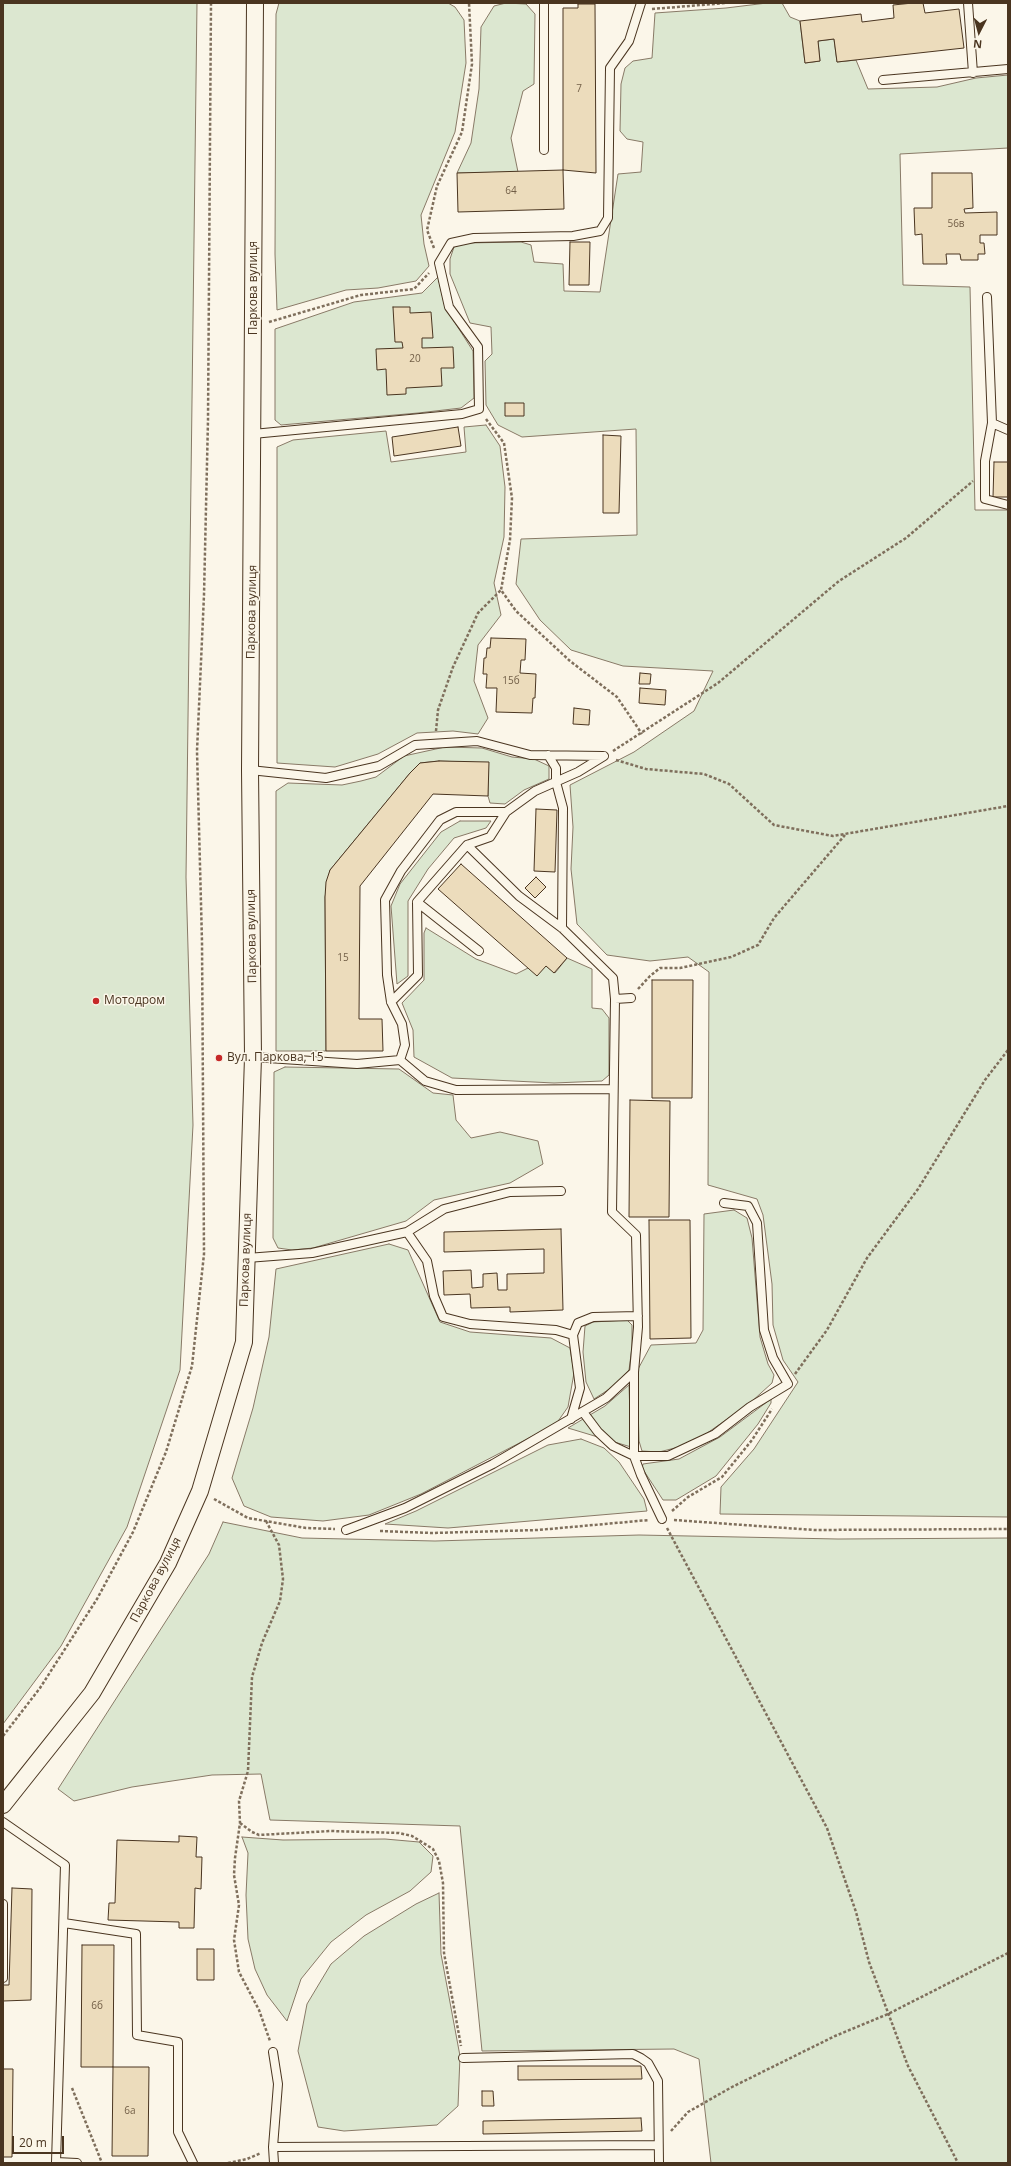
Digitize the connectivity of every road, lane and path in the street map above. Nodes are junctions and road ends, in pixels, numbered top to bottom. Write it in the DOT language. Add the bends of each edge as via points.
graph roads {
  1 [pos="211,3"];
  2 [pos="256,3"];
  3 [pos="469,3"];
  4 [pos="544,3"];
  5 [pos="726,3"];
  6 [pos="968,3"];
  7 [pos="640,7"];
  8 [pos="1008,69"];
  9 [pos="973,73"];
  10 [pos="883,80"];
  11 [pos="544,150"];
  12 [pos="440,263"];
  13 [pos="987,297"];
  14 [pos="254,325"];
  15 [pos="479,409"];
  16 [pos="992,423"];
  17 [pos="1008,430"];
  18 [pos="253,434"];
  19 [pos="985,473"];
  20 [pos="1008,505"];
  21 [pos="501,590"];
  22 [pos="642,734"];
  23 [pos="435,744"];
  24 [pos="548,755"];
  25 [pos="604,756"];
  26 [pos="250,770"];
  27 [pos="556,782"];
  28 [pos="1008,806"];
  29 [pos="506,812"];
  30 [pos="845,834"];
  31 [pos="467,845"];
  32 [pos="417,902"];
  33 [pos="562,928"];
  34 [pos="479,951"];
  35 [pos="631,998"];
  36 [pos="615,999"];
  37 [pos="391,1002"];
  38 [pos="1008,1050"];
  39 [pos="253,1058"];
  40 [pos="400,1060"];
  41 [pos="612,1089"];
  42 [pos="561,1191"];
  43 [pos="724,1203"];
  44 [pos="407,1232"];
  45 [pos="247,1258"];
  46 [pos="638,1316"];
  47 [pos="573,1334"];
  48 [pos="634,1372"];
  49 [pos="788,1384"];
  50 [pos="583,1412"];
  51 [pos="571,1419"];
  52 [pos="634,1456"];
  53 [pos="200,1491"];
  54 [pos="662,1519"];
  55 [pos="266,1521"];
  56 [pos="1008,1529"];
  57 [pos="346,1530"];
  58 [pos="377,1531"];
  59 [pos="3,1736"];
  60 [pos="3,1805"];
  61 [pos="3,1822"];
  62 [pos="240,1823"];
  63 [pos="3,1904"];
  64 [pos="64,1923"];
  65 [pos="1008,1953"];
  66 [pos="3,1978"];
  67 [pos="888,2014"];
  68 [pos="272,2052"];
  69 [pos="463,2058"];
  70 [pos="71,2085"];
  71 [pos="658,2145"];
  72 [pos="273,2148"];
  73 [pos="56,2162"];
  74 [pos="46,2163"];
  75 [pos="77,2163"];
  76 [pos="102,2163"];
  77 [pos="193,2163"];
  78 [pos="228,2163"];
  79 [pos="274,2163"];
  80 [pos="659,2163"];
  81 [pos="958,2163"];
  1 -- 59 [label="path" via="208,420 197,751 202,942 204,1254 192,1366 166,1452 133,1532 97,1599 40,1688"];
  2 -- 14 [label="street, Паркова вулиця"];
  3 -- 12 [label="path" via="472,64 462,132 438,186 427,230"];
  4 -- 11 [label="lane"];
  5 -- 7 [label="path"];
  6 -- 9 [label="lane"];
  7 -- 12 [label="lane" via="629,41 610,68 608,218 600,231 573,236 474,238 451,243"];
  8 -- 9 [label="lane"];
  9 -- 10 [label="lane"];
  12 -- 14 [label="path" via="414,288 361,295"];
  12 -- 15 [label="lane" via="449,307 478,347"];
  13 -- 16 [label="lane"];
  14 -- 18 [label="street, Паркова вулиця"];
  15 -- 18 [label="lane" via="462,414"];
  15 -- 21 [label="path" via="504,443 512,498 510,540"];
  16 -- 17 [label="lane"];
  16 -- 19 [label="lane"];
  18 -- 26 [label="street, Паркова вулиця"];
  19 -- 20 [label="lane" via="985,499"];
  19 -- 22 [label="path" via="906,538 839,581 718,683"];
  21 -- 22 [label="path" via="516,611 570,661 617,697"];
  21 -- 23 [label="path" via="478,613 453,667 438,710"];
  22 -- 25 [label="path"];
  23 -- 24 [label="lane" via="477,741 530,755"];
  23 -- 26 [label="lane" via="415,745 379,766 326,778"];
  24 -- 25 [label="lane"];
  24 -- 27 [label="lane" via="556,768"];
  25 -- 27 [label="lane"];
  25 -- 30 [label="path" via="646,769 704,774 729,784 774,825 833,836"];
  26 -- 39 [label="street, Паркова вулиця"];
  27 -- 29 [label="lane" via="535,791"];
  27 -- 33 [label="lane" via="563,808"];
  28 -- 30 [label="path"];
  29 -- 31 [label="lane" via="490,837"];
  29 -- 37 [label="lane" via="456,812 440,820 401,871 385,900 387,975"];
  30 -- 35 [label="path" via="774,918 758,945 731,957 680,968 660,968"];
  31 -- 32 [label="lane"];
  31 -- 33 [label="lane" via="519,896"];
  32 -- 34 [label="lane"];
  32 -- 37 [label="lane" via="418,975"];
  33 -- 36 [label="lane" via="613,978"];
  35 -- 36 [label="lane"];
  36 -- 41 [label="lane"];
  37 -- 40 [label="lane" via="402,1024 405,1045"];
  38 -- 49 [label="path" via="985,1080 918,1189 867,1258 827,1330"];
  39 -- 40 [label="lane" via="358,1064"];
  39 -- 45 [label="street, Паркова вулиця"];
  40 -- 41 [label="lane" via="425,1081 456,1090"];
  41 -- 46 [label="lane" via="612,1212 636,1235"];
  42 -- 44 [label="lane" via="510,1192 444,1209"];
  43 -- 49 [label="lane" via="748,1206 758,1223 764,1330 773,1358"];
  44 -- 45 [label="lane" via="312,1253"];
  44 -- 47 [label="lane" via="427,1261 434,1296 444,1317 470,1324 556,1330"];
  45 -- 53 [label="street, Паркова вулиця" via="244,1342"];
  46 -- 47 [label="lane" via="593,1317 578,1323"];
  46 -- 48 [label="lane"];
  47 -- 51 [label="lane" via="580,1388"];
  48 -- 50 [label="lane" via="606,1398"];
  48 -- 52 [label="lane"];
  49 -- 52 [label="lane" via="750,1407 715,1434 668,1456"];
  49 -- 54 [label="path" via="752,1440 722,1477 688,1497"];
  50 -- 51 [label="lane"];
  50 -- 52 [label="lane" via="598,1432 614,1446"];
  51 -- 57 [label="lane" via="493,1464 405,1508"];
  52 -- 54 [label="lane"];
  53 -- 55 [label="path" via="248,1518"];
  53 -- 60 [label="street, Паркова вулиця" via="168,1563 92,1693"];
  54 -- 56 [label="path" via="814,1530"];
  54 -- 58 [label="path" via="538,1530 432,1534"];
  54 -- 67 [label="path" via="827,1828"];
  55 -- 57 [label="path" via="306,1528"];
  55 -- 62 [label="path" via="279,1545 283,1579 280,1602 262,1643 252,1678 248,1771 239,1800"];
  61 -- 64 [label="lane" via="65,1865"];
  62 -- 68 [label="path" via="234,1867 239,1905 234,1940 236,1961 259,2010"];
  62 -- 69 [label="path" via="259,1835 331,1831 399,1833 412,1836 433,1849 439,1861 444,1953"];
  63 -- 66 [label="lane"];
  64 -- 73 [label="lane"];
  64 -- 77 [label="lane" via="136,1934 137,2035 178,2042 178,2132"];
  65 -- 67 [label="path"];
  67 -- 71 [label="path" via="834,2036 688,2112"];
  67 -- 81 [label="path" via="908,2066"];
  68 -- 72 [label="lane" via="278,2084"];
  69 -- 71 [label="lane" via="633,2054 648,2063 658,2081"];
  70 -- 76 [label="path"];
  71 -- 72 [label="lane"];
  71 -- 80 [label="lane"];
  72 -- 78 [label="path" via="247,2159"];
  72 -- 79 [label="lane"];
  73 -- 74 [label="lane"];
  73 -- 75 [label="lane"];
}
